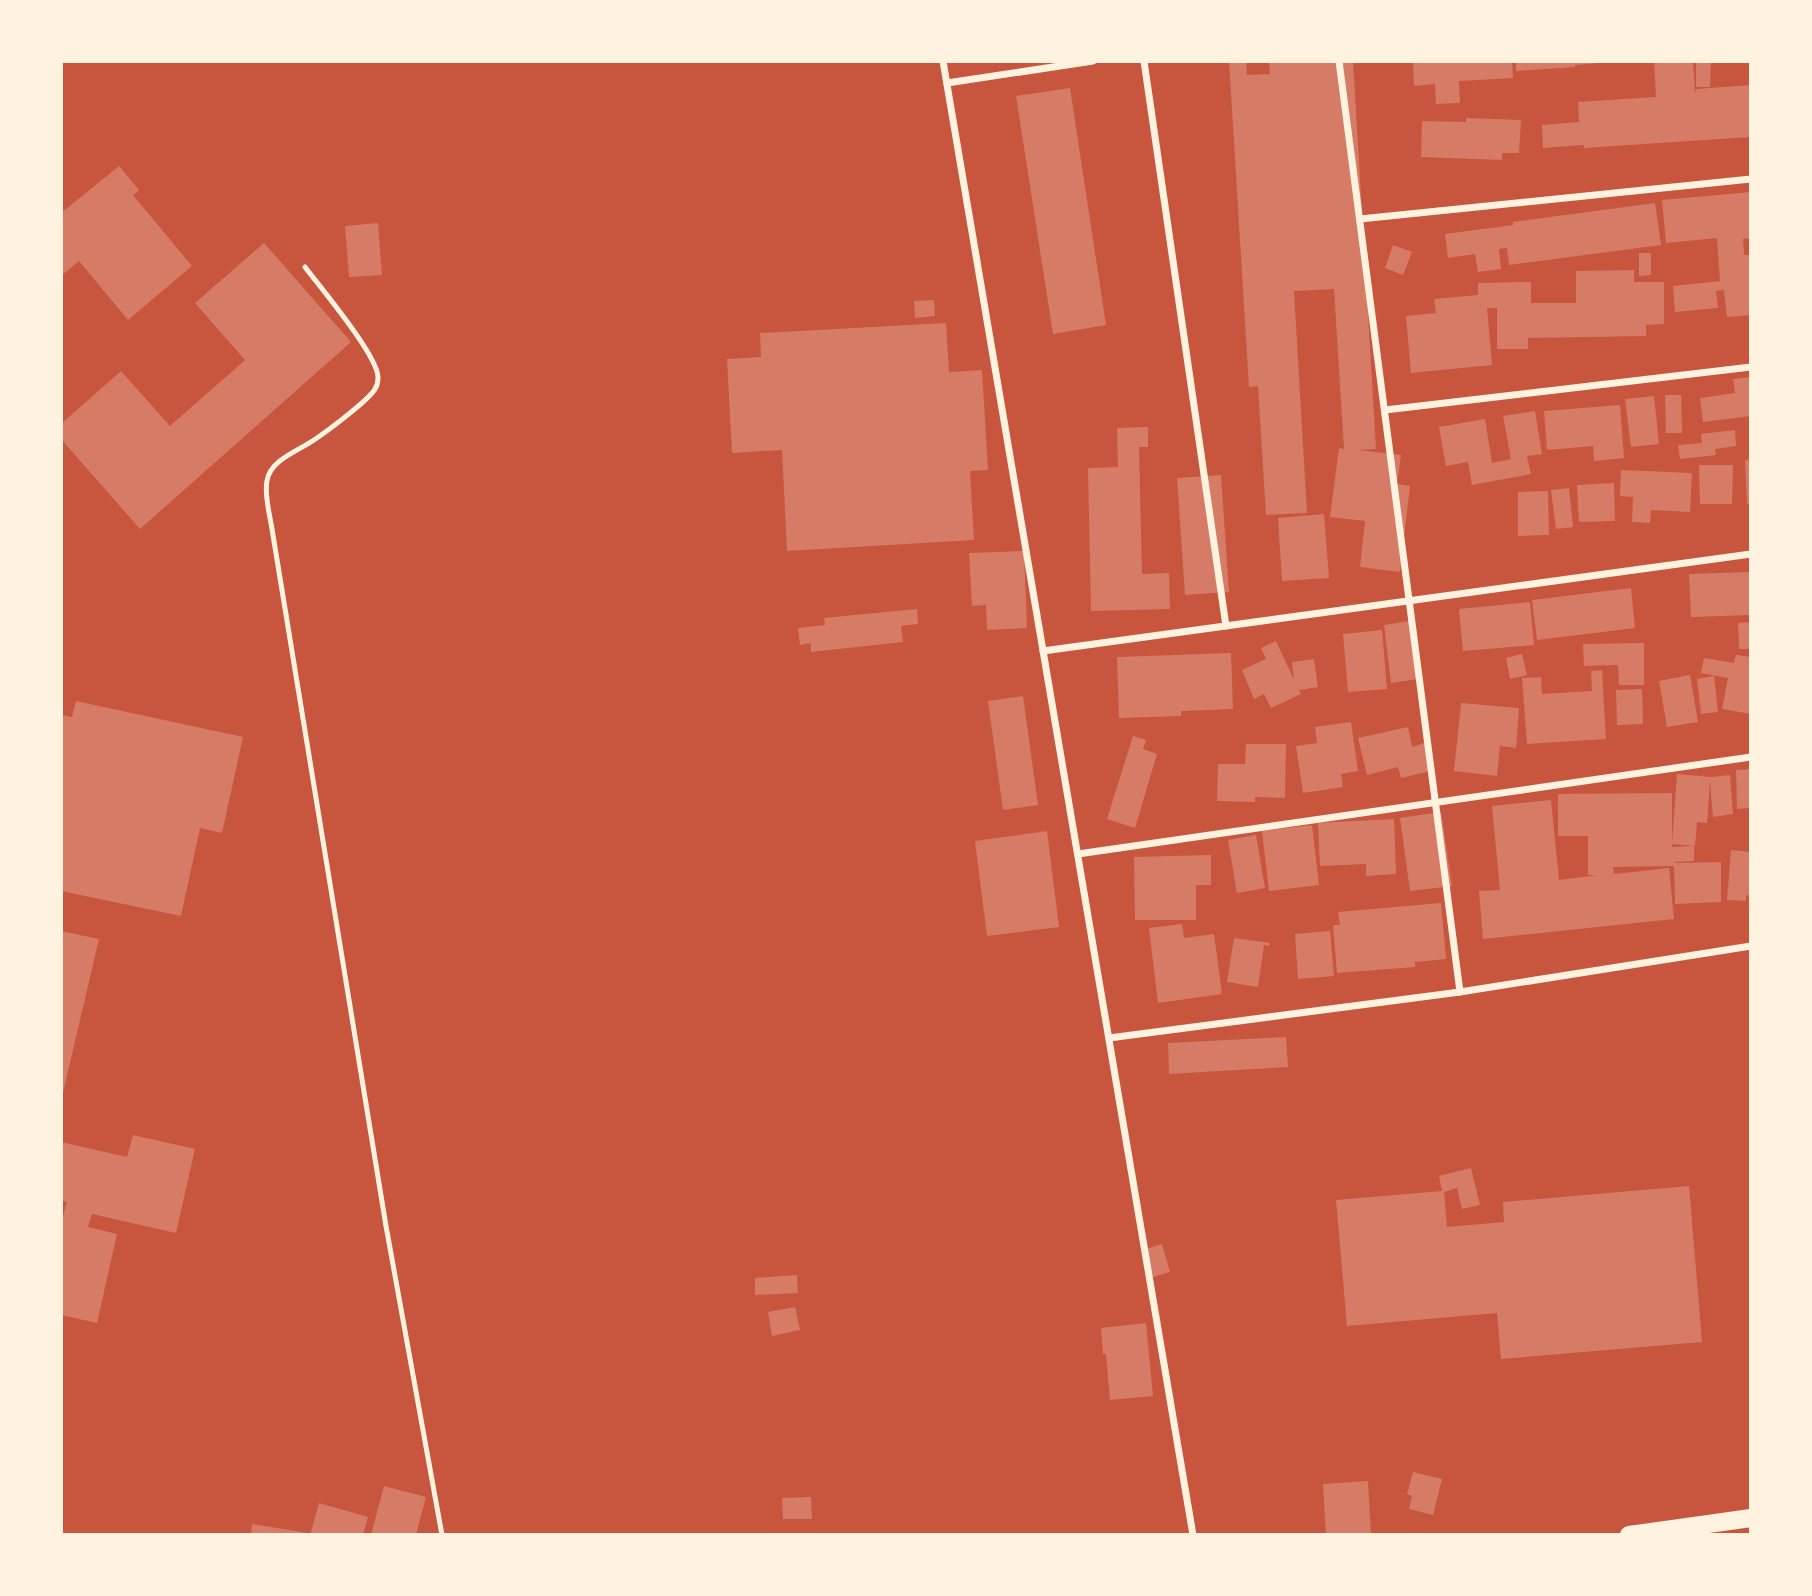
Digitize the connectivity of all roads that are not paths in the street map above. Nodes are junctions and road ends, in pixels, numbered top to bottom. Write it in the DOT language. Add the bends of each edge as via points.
graph roads {
  1 [pos="943,61"];
  2 [pos="1093,61"];
  3 [pos="1144,61"];
  4 [pos="1339,61"];
  5 [pos="947,83"];
  6 [pos="1751,179"];
  7 [pos="1360,219"];
  8 [pos="305,267"];
  9 [pos="1751,367"];
  10 [pos="1385,410"];
  11 [pos="1751,554"];
  12 [pos="1410,601"];
  13 [pos="1226,626"];
  14 [pos="1044,651"];
  15 [pos="1751,757"];
  16 [pos="1436,803"];
  17 [pos="1078,854"];
  18 [pos="1751,946"];
  19 [pos="1460,992"];
  20 [pos="1109,1038"];
  21 [pos="1751,1518"];
  22 [pos="442,1535"];
  23 [pos="1193,1535"];
  24 [pos="1629,1535"];
  1 -- 5 [label="street"];
  2 -- 5 [label="street"];
  3 -- 13 [label="street"];
  4 -- 7 [label="street"];
  5 -- 14 [label="street"];
  6 -- 7 [label="street"];
  7 -- 10 [label="street"];
  8 -- 22 [label="lane" via="367,349 379,378 367,398 286,456 267,481 386,1226"];
  9 -- 10 [label="street"];
  10 -- 12 [label="street"];
  11 -- 12 [label="street"];
  12 -- 13 [label="street"];
  12 -- 16 [label="street"];
  13 -- 14 [label="street"];
  14 -- 17 [label="street"];
  15 -- 16 [label="street"];
  16 -- 17 [label="street"];
  16 -- 19 [label="street"];
  17 -- 20 [label="street"];
  18 -- 19 [label="street"];
  19 -- 20 [label="street"];
  20 -- 23 [label="street"];
  21 -- 24 [label="main road"];
}
